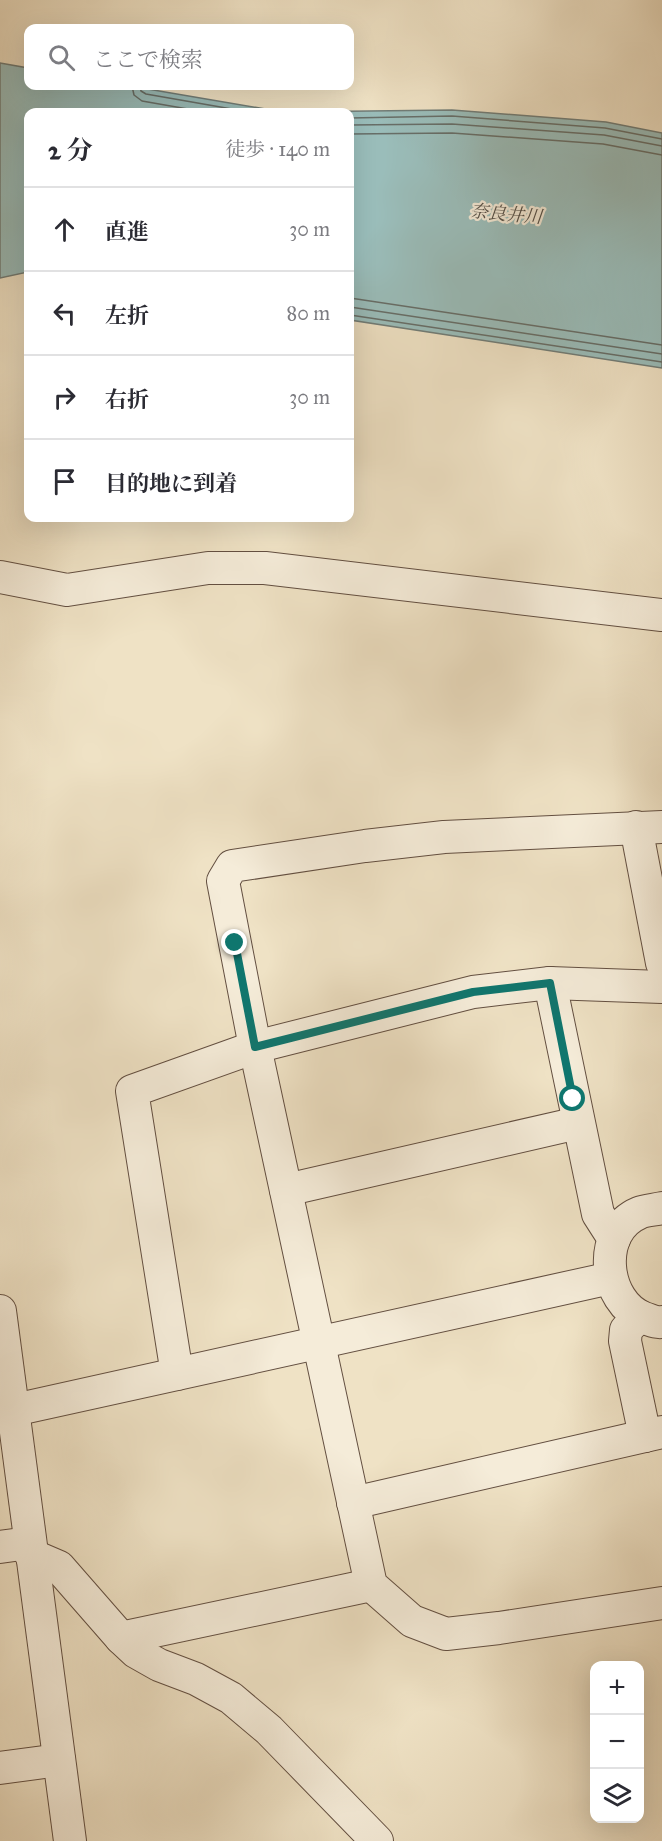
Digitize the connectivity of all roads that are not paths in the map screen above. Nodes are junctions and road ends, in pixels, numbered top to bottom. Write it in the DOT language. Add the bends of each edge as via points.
graph roads {
  1 [pos="0,578"];
  2 [pos="662,615"];
  3 [pos="649,827"];
  4 [pos="662,963"];
  5 [pos="550,983"];
  6 [pos="662,987"];
  7 [pos="255,1047"];
  8 [pos="578,1123"];
  9 [pos="286,1190"];
  10 [pos="662,1208"];
  11 [pos="614,1239"];
  12 [pos="611,1278"];
  13 [pos="650,1319"];
  14 [pos="1,1324"];
  15 [pos="319,1342"];
  16 [pos="177,1374"];
  17 [pos="14,1410"];
  18 [pos="653,1434"];
  19 [pos="353,1503"];
  20 [pos="20,1548"];
  21 [pos="371,1585"];
  22 [pos="662,1603"];
  23 [pos="121,1638"];
  24 [pos="59,1760"];
  25 [pos="0,1768"];
  26 [pos="70,1841"];
  27 [pos="377,1841"];
  1 -- 2 [label="street" via="67,590 208,568 265,568"];
  3 -- 4 [label="street"];
  3 -- 7 [label="street" via="444,837 232,866 223,881"];
  5 -- 6 [label="street"];
  5 -- 7 [label="street" via="473,992"];
  5 -- 8 [label="street"];
  7 -- 9 [label="street"];
  7 -- 16 [label="street" via="132,1091"];
  8 -- 9 [label="street"];
  8 -- 11 [label="street" via="598,1214"];
  9 -- 15 [label="street"];
  10 -- 11 [label="street" via="638,1213"];
  11 -- 12 [label="street" via="609,1258"];
  12 -- 13 [label="street" via="626,1306"];
  12 -- 15 [label="street"];
  13 -- 18 [label="street" via="626,1330 625,1341"];
  14 -- 17 [label="street"];
  15 -- 16 [label="street"];
  15 -- 19 [label="street"];
  16 -- 17 [label="street"];
  17 -- 20 [label="street"];
  18 -- 19 [label="street"];
  19 -- 21 [label="street"];
  20 -- 23 [label="street" via="59,1567"];
  20 -- 24 [label="street"];
  21 -- 22 [label="street" via="412,1622 446,1634"];
  21 -- 23 [label="street"];
  23 -- 27 [label="street" via="159,1665 231,1698 269,1730"];
  24 -- 25 [label="street"];
  24 -- 26 [label="street"];
}
